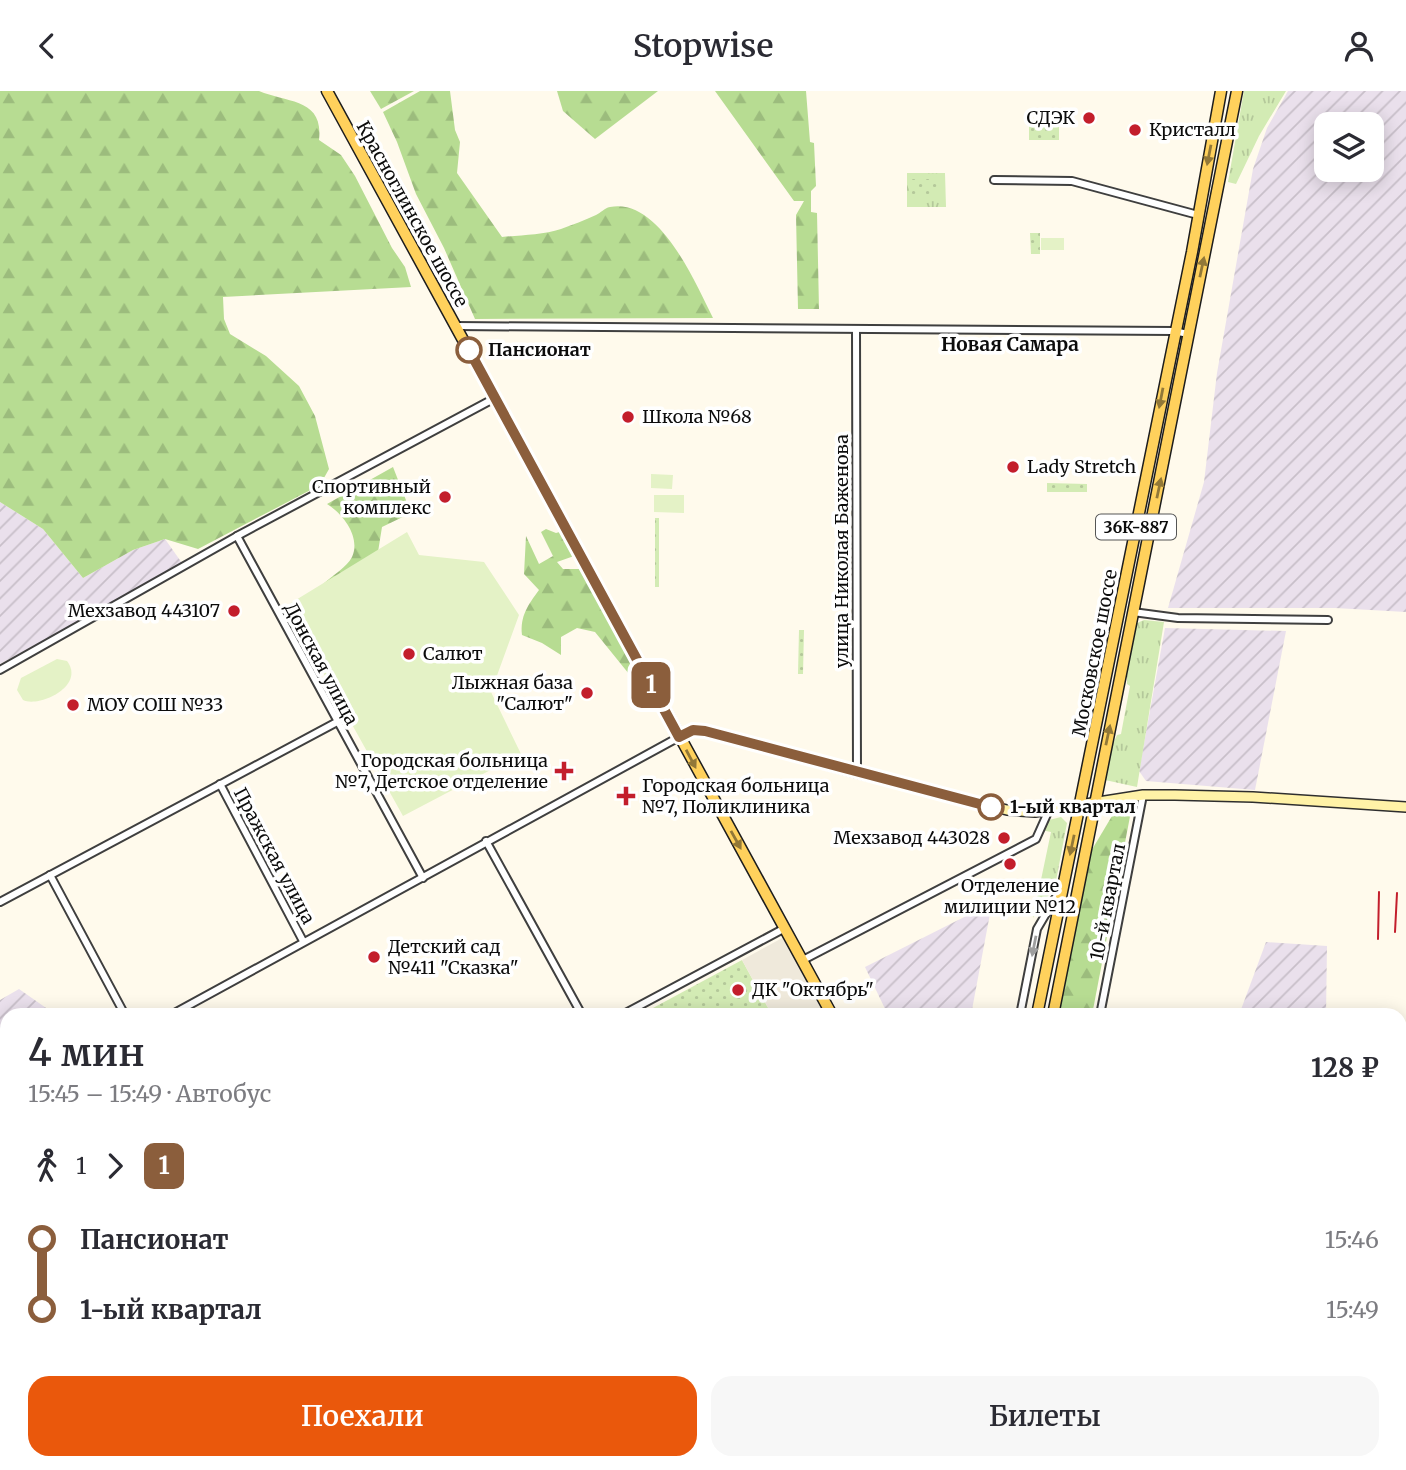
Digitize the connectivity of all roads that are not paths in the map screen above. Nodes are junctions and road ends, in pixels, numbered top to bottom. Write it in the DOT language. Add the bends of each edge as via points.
graph roads {
  1 [pos="327,91"];
  2 [pos="1221,91"];
  3 [pos="1237,91"];
  4 [pos="994,180"];
  5 [pos="1198,215"];
  6 [pos="456,326"];
  7 [pos="856,329"];
  8 [pos="1174,331"];
  9 [pos="1188,334"];
  10 [pos="495,398"];
  11 [pos="237,536"];
  12 [pos="1133,612"];
  13 [pos="1328,620"];
  14 [pos="0,670"];
  15 [pos="337,722"];
  16 [pos="679,737"];
  17 [pos="857,773"];
  18 [pos="220,784"];
  19 [pos="1143,795"];
  20 [pos="1094,802"];
  21 [pos="1080,804"];
  22 [pos="1406,807"];
  23 [pos="1049,810"];
  24 [pos="486,841"];
  25 [pos="50,875"];
  26 [pos="422,878"];
  27 [pos="1063,885"];
  28 [pos="0,902"];
  29 [pos="785,928"];
  30 [pos="303,941"];
  31 [pos="803,960"];
  32 [pos="121,1008"];
  33 [pos="183,1008"];
  34 [pos="578,1008"];
  35 [pos="635,1008"];
  36 [pos="828,1008"];
  37 [pos="1022,1008"];
  38 [pos="1038,1008"];
  39 [pos="1054,1008"];
  40 [pos="1101,1008"];
  1 -- 6 [label="main road, Красноглинское шоссе"];
  2 -- 5 [label="main road, Московское шоссе / 36К-887, one-way"];
  9 -- 3 [label="main road, Московское шоссе / 36К-887, one-way"];
  4 -- 5 [label="street" via="1072,181"];
  5 -- 8 [label="main road, Московское шоссе / 36К-887"];
  6 -- 7 [label="street"];
  6 -- 10 [label="main road, Красноглинское шоссе"];
  7 -- 8 [label="street"];
  7 -- 17 [label="street, улица Николая Баженова"];
  8 -- 9 [label="street"];
  8 -- 21 [label="main road, Московское шоссе / 36К-887, one-way"];
  12 -- 9 [label="main road, Московское шоссе / 36К-887, one-way"];
  10 -- 11 [label="street"];
  10 -- 16 [label="main road, Красноглинское шоссе"];
  11 -- 14 [label="street"];
  11 -- 15 [label="street, Донская улица"];
  12 -- 13 [label="street" via="1178,618"];
  20 -- 12 [label="main road, Московское шоссе / 36К-887, one-way"];
  15 -- 18 [label="street"];
  15 -- 26 [label="street, Донская улица"];
  16 -- 17 [label="street" via="693,730 705,731"];
  16 -- 24 [label="street"];
  16 -- 29 [label="main road, Красноглинское шоссе, one-way"];
  17 -- 23 [label="street" via="991,808"];
  18 -- 25 [label="street"];
  18 -- 30 [label="street, Пражская улица"];
  19 -- 20 [label="street"];
  19 -- 22 [label="street"];
  19 -- 40 [label="street, 10-й квартал"];
  20 -- 21 [label="street"];
  20 -- 39 [label="main road, Московское шоссе / 36К-887"];
  21 -- 23 [label="street"];
  21 -- 27 [label="main road, Московское шоссе / 36К-887, one-way"];
  23 -- 31 [label="street" via="1036,839"];
  24 -- 26 [label="street"];
  24 -- 34 [label="street"];
  25 -- 28 [label="street"];
  25 -- 32 [label="street"];
  26 -- 30 [label="street"];
  27 -- 37 [label="street, one-way" via="1040,922"];
  27 -- 38 [label="main road, Московское шоссе / 36К-887"];
  29 -- 31 [label="main road, Красноглинское шоссе"];
  29 -- 35 [label="street"];
  30 -- 33 [label="street"];
  31 -- 36 [label="main road, Красноглинское шоссе"];
}
